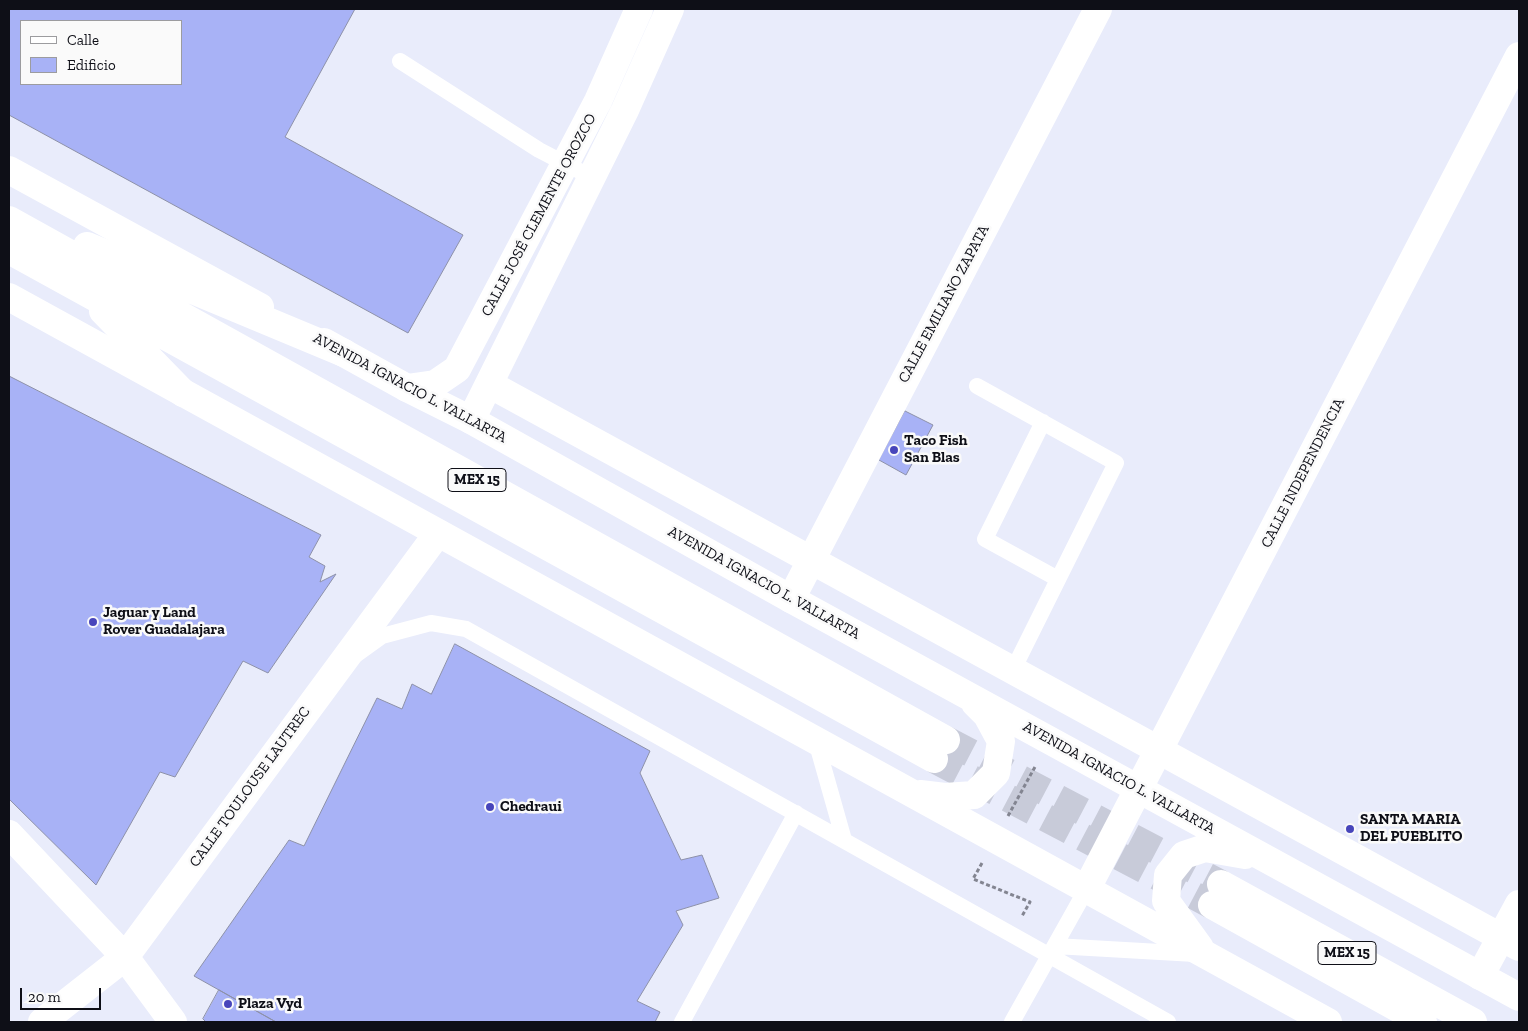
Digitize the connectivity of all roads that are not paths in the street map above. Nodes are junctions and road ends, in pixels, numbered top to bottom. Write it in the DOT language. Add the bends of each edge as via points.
graph roads {
  1 [pos="639,9"];
  2 [pos="670,9"];
  3 [pos="1098,9"];
  4 [pos="1519,56"];
  5 [pos="400,61"];
  6 [pos="566,163"];
  7 [pos="9,170"];
  8 [pos="591,177"];
  9 [pos="9,214"];
  10 [pos="9,220"];
  11 [pos="9,250"];
  12 [pos="82,290"];
  13 [pos="9,297"];
  14 [pos="344,353"];
  15 [pos="489,384"];
  16 [pos="977,386"];
  17 [pos="407,388"];
  18 [pos="183,392"];
  19 [pos="471,420"];
  20 [pos="1043,422"];
  21 [pos="438,533"];
  22 [pos="811,560"];
  23 [pos="1058,579"];
  24 [pos="791,598"];
  25 [pos="339,667"];
  26 [pos="1013,670"];
  27 [pos="964,694"];
  28 [pos="816,741"];
  29 [pos="1159,750"];
  30 [pos="1138,789"];
  31 [pos="911,793"];
  32 [pos="796,813"];
  33 [pos="9,834"];
  34 [pos="844,840"];
  35 [pos="1264,857"];
  36 [pos="1086,890"];
  37 [pos="1519,904"];
  38 [pos="1510,943"];
  39 [pos="1052,951"];
  40 [pos="1206,955"];
  41 [pos="125,957"];
  42 [pos="1480,976"];
  43 [pos="1519,998"];
  44 [pos="42,1022"];
  45 [pos="173,1022"];
  46 [pos="682,1022"];
  47 [pos="1012,1022"];
  48 [pos="1168,1022"];
  49 [pos="1328,1022"];
  50 [pos="1423,1022"];
  51 [pos="1473,1022"];
  1 -- 6 [label="main road, CALLE JOSÉ CLEMENTE OROZCO"];
  2 -- 8 [label="main road, CALLE JOSÉ CLEMENTE OROZCO"];
  3 -- 22 [label="main road, CALLE EMILIANO ZAPATA"];
  4 -- 29 [label="main road, CALLE INDEPENDENCIA"];
  5 -- 6 [label="lane" via="539,150"];
  6 -- 8 [label="lane"];
  6 -- 17 [label="main road, CALLE JOSÉ CLEMENTE OROZCO" via="457,369 435,384"];
  7 -- 14 [label="main road, AVENIDA IGNACIO L. VALLARTA"];
  8 -- 15 [label="main road, CALLE JOSÉ CLEMENTE OROZCO"];
  9 -- 14 [label="main road"];
  10 -- 12 [label="main road, MEX 15" via="939,750"];
  11 -- 12 [label="main road, MEX 15"];
  12 -- 18 [label="main road"];
  13 -- 18 [label="main road"];
  14 -- 17 [label="main road, AVENIDA IGNACIO L. VALLARTA"];
  15 -- 19 [label="main road, CALLE JOSÉ CLEMENTE OROZCO"];
  15 -- 22 [label="main road"];
  16 -- 20 [label="lane"];
  17 -- 19 [label="main road, AVENIDA IGNACIO L. VALLARTA"];
  18 -- 21 [label="main road"];
  19 -- 24 [label="main road, AVENIDA IGNACIO L. VALLARTA"];
  20 -- 23 [label="lane" via="1116,463"];
  20 -- 23 [label="lane" via="985,540"];
  21 -- 25 [label="main road, CALLE TOULOUSE LAUTREC"];
  21 -- 28 [label="main road"];
  22 -- 24 [label="main road, CALLE EMILIANO ZAPATA"];
  22 -- 26 [label="main road"];
  23 -- 26 [label="lane"];
  24 -- 27 [label="main road, AVENIDA IGNACIO L. VALLARTA"];
  25 -- 32 [label="lane" via="382,636 430,623 466,629"];
  25 -- 41 [label="main road, CALLE TOULOUSE LAUTREC"];
  26 -- 29 [label="main road"];
  27 -- 30 [label="main road, AVENIDA IGNACIO L. VALLARTA"];
  27 -- 31 [label="main road" via="987,715 1002,741 996,773 974,794 944,797"];
  28 -- 31 [label="main road"];
  28 -- 34 [label="lane"];
  29 -- 30 [label="main road, CALLE INDEPENDENCIA"];
  29 -- 38 [label="main road"];
  30 -- 35 [label="main road, AVENIDA IGNACIO L. VALLARTA"];
  30 -- 36 [label="main road, CALLE INDEPENDENCIA"];
  31 -- 36 [label="main road"];
  32 -- 34 [label="lane"];
  32 -- 46 [label="lane"];
  33 -- 41 [label="main road"];
  34 -- 39 [label="lane" via="1012,934"];
  35 -- 40 [label="main road" via="1205,848 1184,855 1168,875 1166,901"];
  35 -- 42 [label="main road, AVENIDA IGNACIO L. VALLARTA"];
  36 -- 39 [label="lane"];
  36 -- 40 [label="main road"];
  37 -- 38 [label="main road"];
  38 -- 42 [label="main road"];
  39 -- 40 [label="lane"];
  39 -- 47 [label="lane"];
  39 -- 48 [label="lane"];
  40 -- 49 [label="main road"];
  41 -- 44 [label="main road, CALLE TOULOUSE LAUTREC"];
  41 -- 45 [label="main road"];
  42 -- 43 [label="main road, AVENIDA IGNACIO L. VALLARTA"];
  50 -- 51 [label="main road, MEX 15" via="1216,894"];
}
